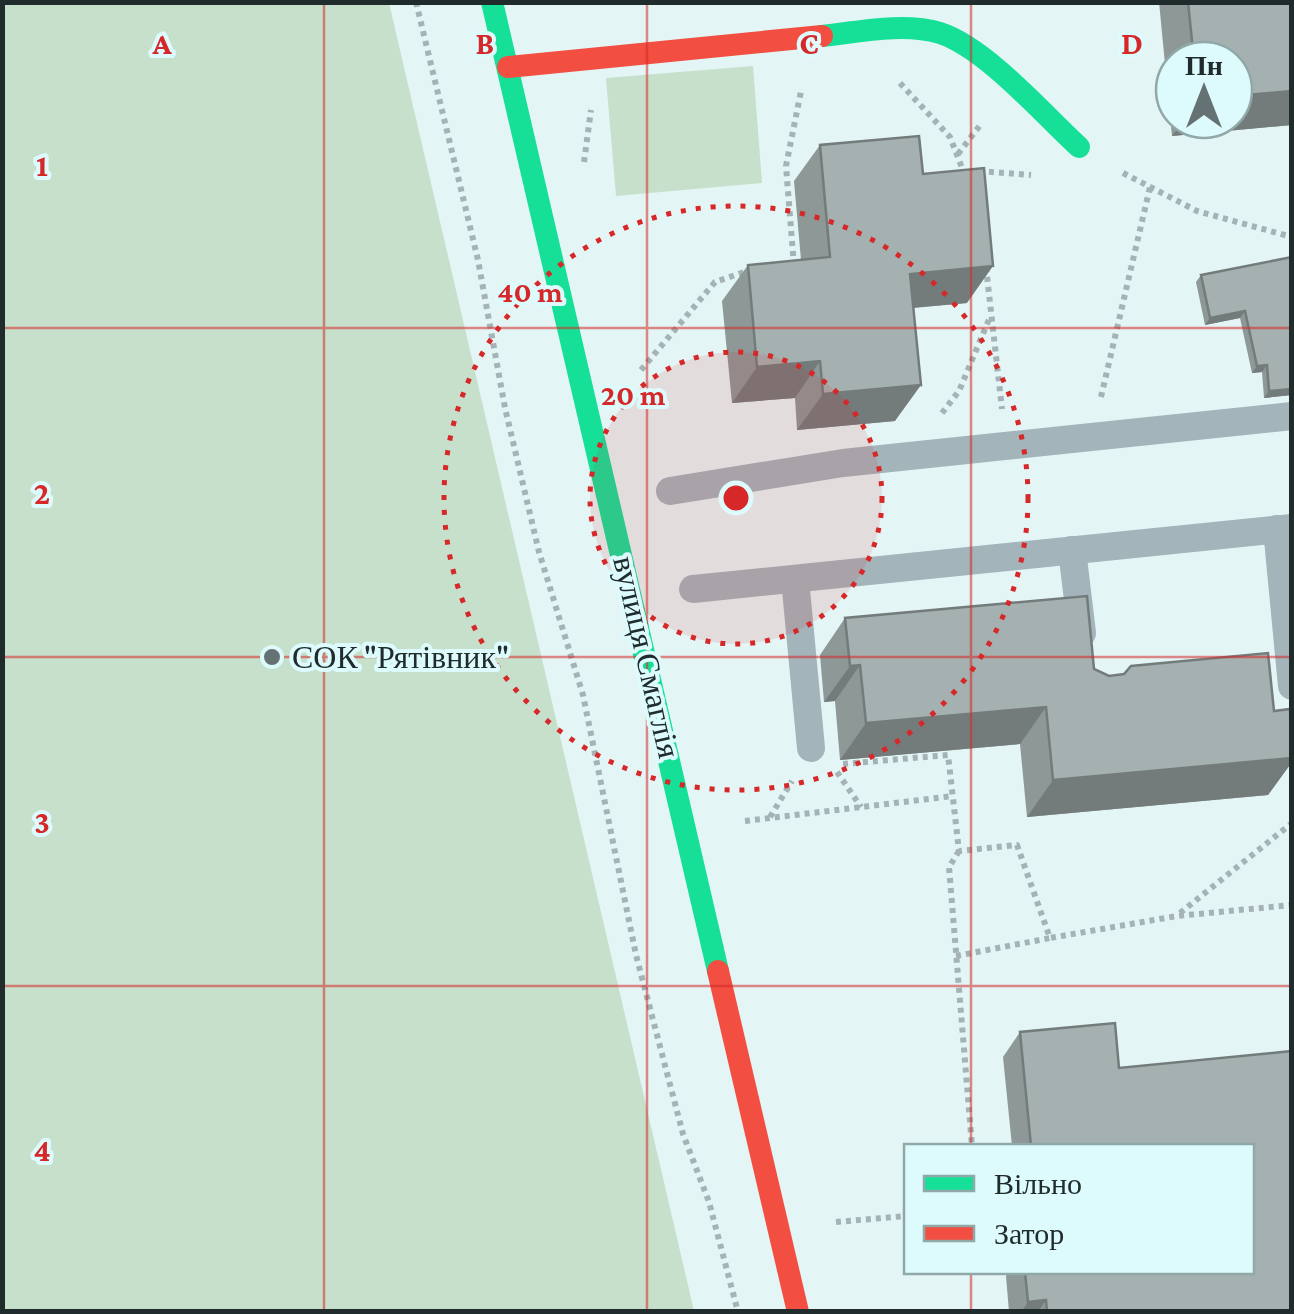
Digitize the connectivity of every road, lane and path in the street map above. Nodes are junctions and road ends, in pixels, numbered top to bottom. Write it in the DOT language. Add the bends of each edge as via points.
graph roads {
  1 [pos="416,2"];
  2 [pos="492,2"];
  3 [pos="816,36"];
  4 [pos="508,66"];
  5 [pos="896,79"];
  6 [pos="1079,147"];
  7 [pos="968,185"];
  8 [pos="1150,188"];
  9 [pos="1292,237"];
  10 [pos="985,255"];
  11 [pos="764,269"];
  12 [pos="777,269"];
  13 [pos="991,314"];
  14 [pos="641,370"];
  15 [pos="1292,416"];
  16 [pos="1092,437"];
  17 [pos="1006,445"];
  18 [pos="906,456"];
  19 [pos="670,491"];
  20 [pos="1284,528"];
  21 [pos="1072,550"];
  22 [pos="795,579"];
  23 [pos="692,589"];
  24 [pos="1085,659"];
  25 [pos="1292,686"];
  26 [pos="821,756"];
  27 [pos="953,796"];
  28 [pos="745,822"];
  29 [pos="1292,823"];
  30 [pos="959,852"];
  31 [pos="1292,904"];
  32 [pos="1177,916"];
  33 [pos="1050,938"];
  34 [pos="956,956"];
  35 [pos="972,1144"];
  36 [pos="904,1216"];
  37 [pos="836,1222"];
  38 [pos="738,1312"];
  39 [pos="798,1312"];
  1 -- 38 [label="path" via="539,552 582,695 636,955"];
  2 -- 4 [label="street, вулиця Смаглія"];
  3 -- 4 [label="street"];
  3 -- 6 [label="street" via="892,29 940,33 982,59"];
  3 -- 12 [label="path" via="786,166 795,266"];
  4 -- 39 [label="street, вулиця Смаглія"];
  5 -- 7 [label="path" via="950,137"];
  6 -- 8 [label="path"];
  8 -- 9 [label="path" via="1197,211"];
  8 -- 16 [label="path"];
  10 -- 13 [label="path"];
  11 -- 14 [label="path" via="715,282"];
  13 -- 17 [label="path"];
  13 -- 18 [label="path" via="959,391"];
  15 -- 16 [label="lane"];
  16 -- 17 [label="lane"];
  17 -- 18 [label="lane"];
  18 -- 19 [label="lane"];
  20 -- 21 [label="lane"];
  20 -- 25 [label="lane"];
  21 -- 22 [label="lane"];
  21 -- 24 [label="lane"];
  22 -- 23 [label="lane"];
  22 -- 26 [label="lane"];
  26 -- 27 [label="path" via="948,755"];
  27 -- 28 [label="path"];
  27 -- 30 [label="path"];
  29 -- 32 [label="path"];
  30 -- 33 [label="path" via="1018,845"];
  30 -- 34 [label="path" via="949,867"];
  31 -- 32 [label="path"];
  32 -- 33 [label="path"];
  33 -- 34 [label="path"];
  34 -- 35 [label="path"];
  36 -- 37 [label="path"];
}
